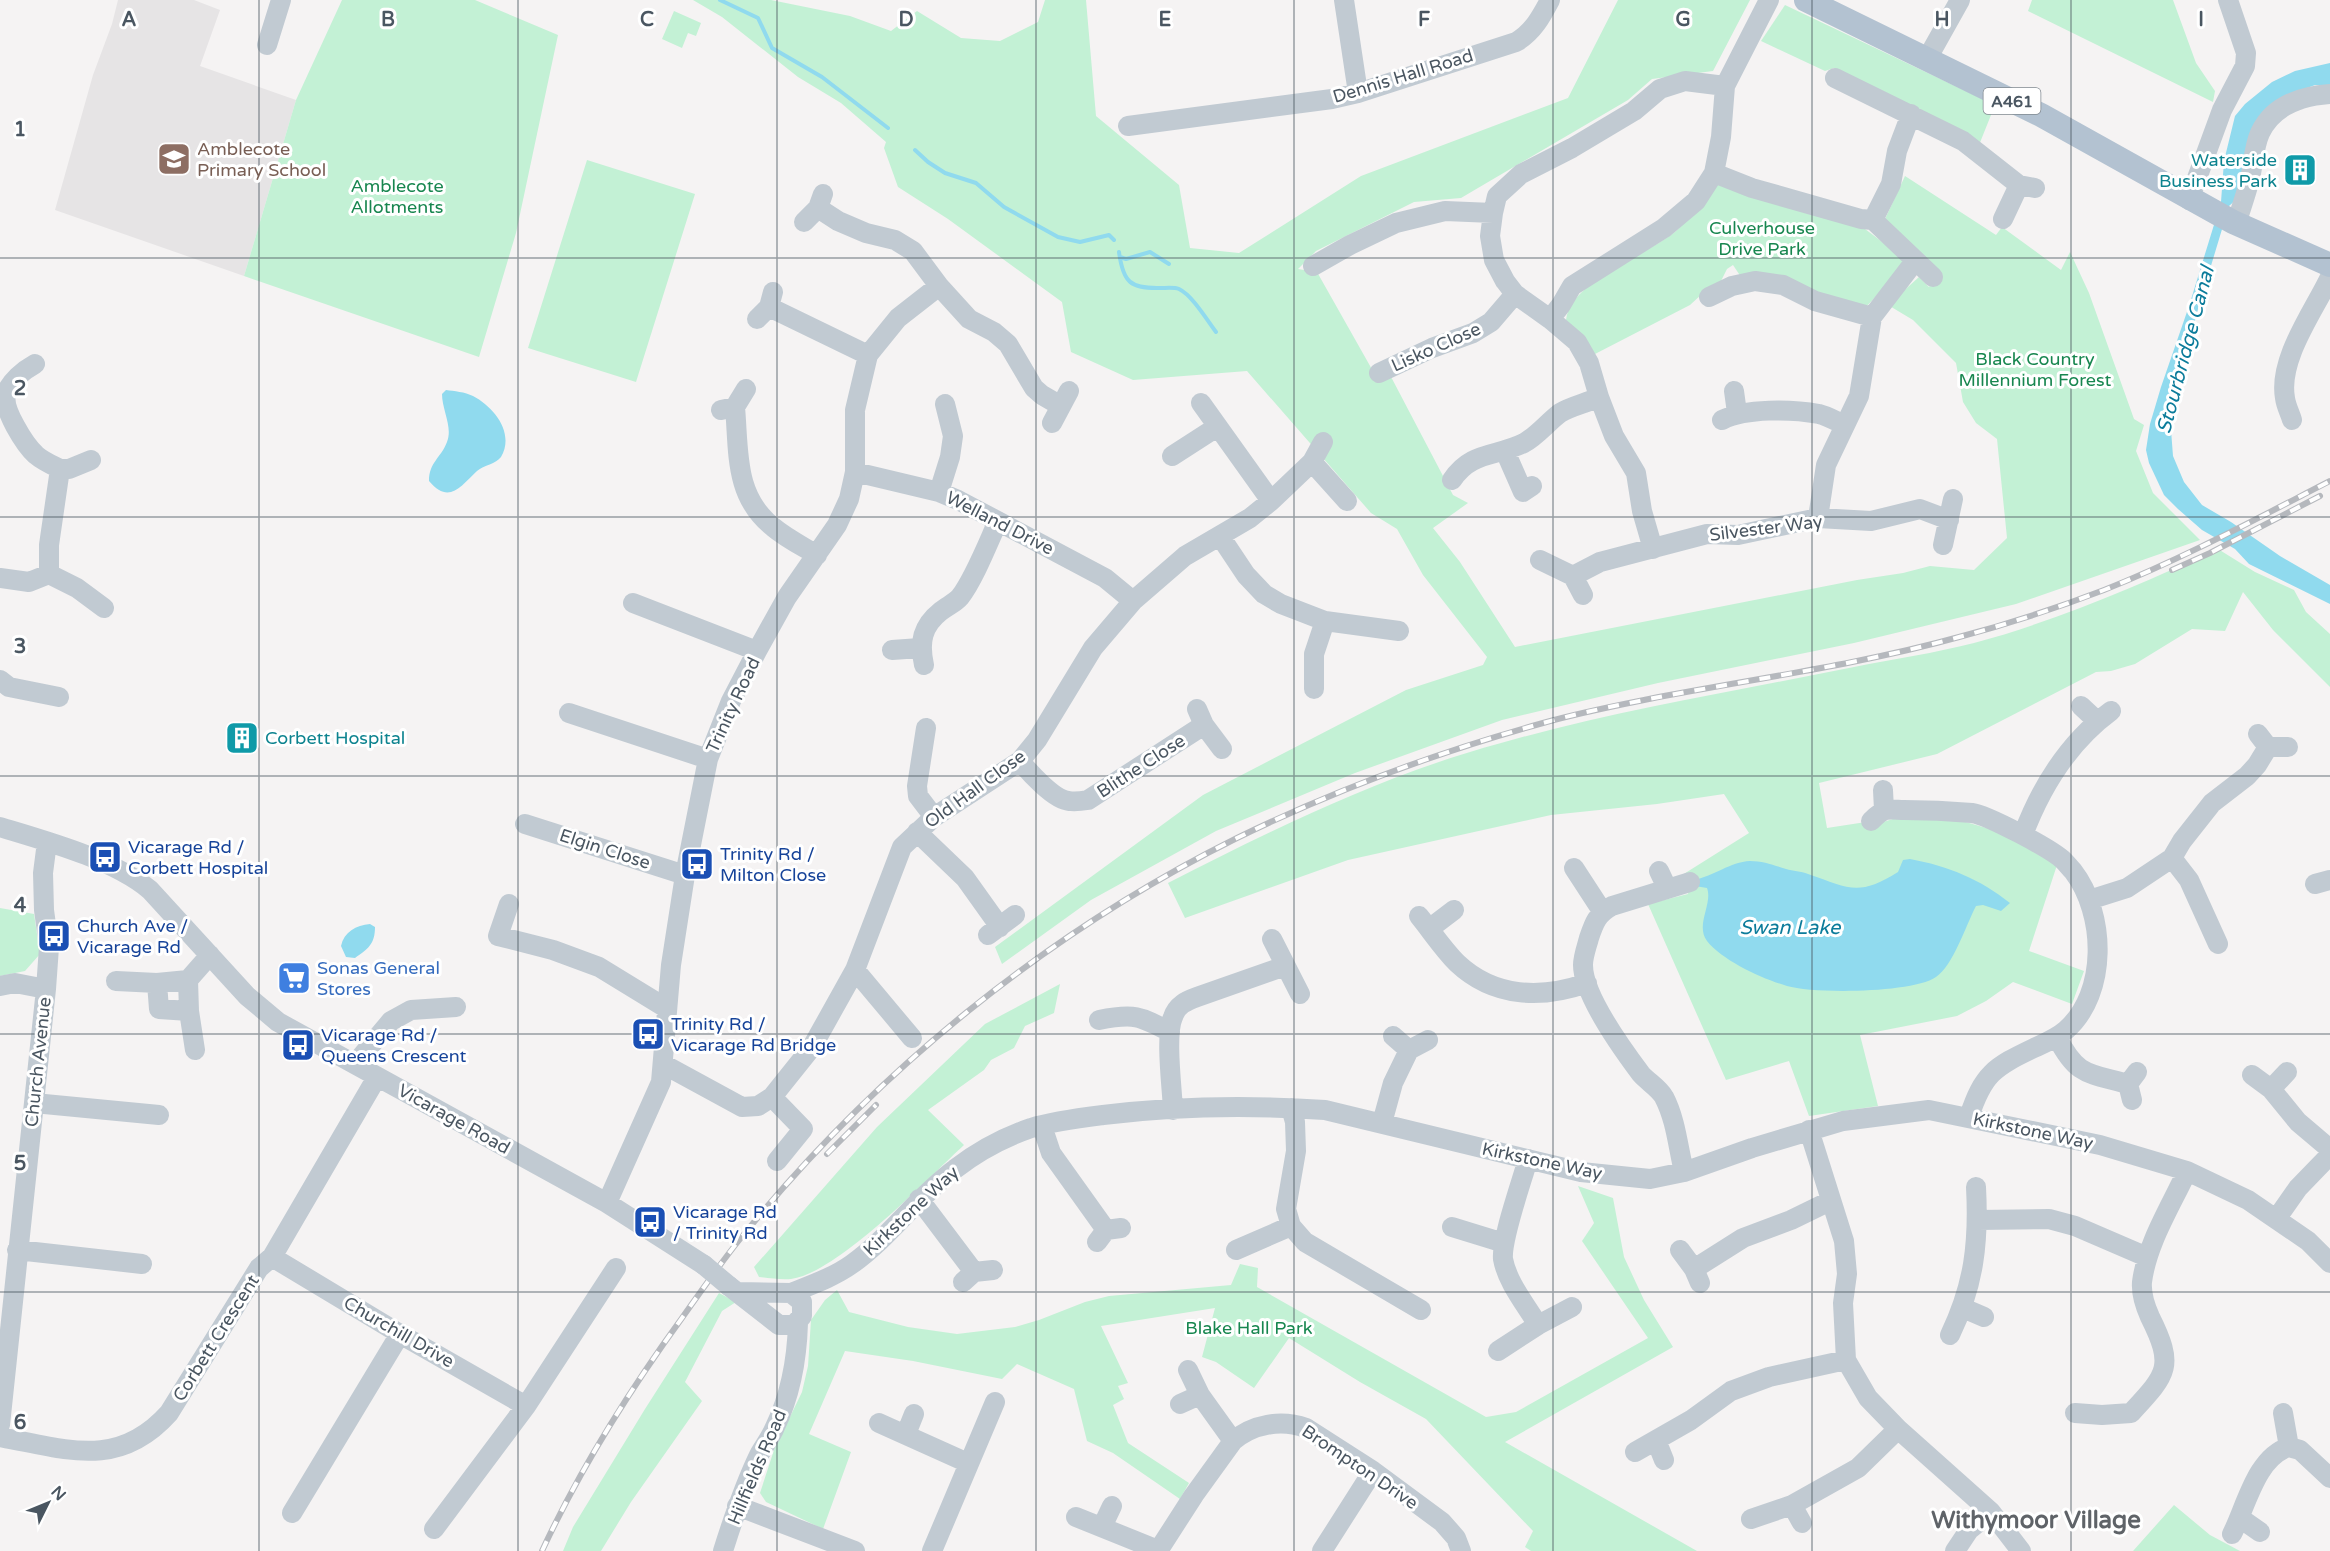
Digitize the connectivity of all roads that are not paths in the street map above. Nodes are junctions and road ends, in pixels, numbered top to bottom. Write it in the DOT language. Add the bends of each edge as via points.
graph roads {
  1 [pos="281,0"];
  2 [pos="1344,0"];
  3 [pos="1550,0"];
  4 [pos="1768,0"];
  5 [pos="1806,0"];
  6 [pos="1960,0"];
  7 [pos="2228,0"];
  8 [pos="268,46"];
  9 [pos="1927,59"];
  10 [pos="1835,78"];
  11 [pos="1725,86"];
  12 [pos="1358,93"];
  13 [pos="2330,93"];
  14 [pos="1911,114"];
  15 [pos="1128,126"];
  16 [pos="1714,173"];
  17 [pos="2190,200"];
  18 [pos="815,208"];
  19 [pos="1493,213"];
  20 [pos="2003,219"];
  21 [pos="2227,219"];
  22 [pos="1873,220"];
  23 [pos="1915,261"];
  24 [pos="2330,265"];
  25 [pos="1313,266"];
  26 [pos="1933,276"];
  27 [pos="2330,277"];
  28 [pos="939,286"];
  29 [pos="1515,294"];
  30 [pos="1709,297"];
  31 [pos="766,306"];
  32 [pos="1872,317"];
  33 [pos="1550,319"];
  34 [pos="868,355"];
  35 [pos="35,364"];
  36 [pos="1379,373"];
  37 [pos="746,389"];
  38 [pos="1734,391"];
  39 [pos="1599,397"];
  40 [pos="3,403"];
  41 [pos="1201,403"];
  42 [pos="945,404"];
  43 [pos="1061,407"];
  44 [pos="2292,420"];
  45 [pos="1845,425"];
  46 [pos="1217,427"];
  47 [pos="1323,442"];
  48 [pos="1505,451"];
  49 [pos="1172,456"];
  50 [pos="92,460"];
  51 [pos="1312,462"];
  52 [pos="60,470"];
  53 [pos="855,472"];
  54 [pos="1452,480"];
  55 [pos="1532,486"];
  56 [pos="939,492"];
  57 [pos="1953,499"];
  58 [pos="1271,501"];
  59 [pos="1347,501"];
  60 [pos="1818,518"];
  61 [pos="1949,519"];
  62 [pos="998,521"];
  63 [pos="1220,536"];
  64 [pos="1943,545"];
  65 [pos="1653,549"];
  66 [pos="817,555"];
  67 [pos="1540,560"];
  68 [pos="49,574"];
  69 [pos="1573,576"];
  70 [pos="0,578"];
  71 [pos="1583,595"];
  72 [pos="1133,601"];
  73 [pos="633,603"];
  74 [pos="104,608"];
  75 [pos="1325,621"];
  76 [pos="1399,631"];
  77 [pos="892,650"];
  78 [pos="757,651"];
  79 [pos="0,681"];
  80 [pos="1314,689"];
  81 [pos="59,697"];
  82 [pos="2082,706"];
  83 [pos="569,713"];
  84 [pos="926,728"];
  85 [pos="2271,742"];
  86 [pos="1222,748"];
  87 [pos="708,759"];
  88 [pos="1020,761"];
  89 [pos="1882,790"];
  90 [pos="934,817"];
  91 [pos="525,824"];
  92 [pos="0,827"];
  93 [pos="917,832"];
  94 [pos="2024,835"];
  95 [pos="47,842"];
  96 [pos="2172,858"];
  97 [pos="1574,868"];
  98 [pos="685,875"];
  99 [pos="1690,882"];
  100 [pos="2089,900"];
  101 [pos="509,904"];
  102 [pos="1454,910"];
  103 [pos="1602,911"];
  104 [pos="1001,926"];
  105 [pos="1272,939"];
  106 [pos="2220,947"];
  107 [pos="210,955"];
  108 [pos="1286,966"];
  109 [pos="855,970"];
  110 [pos="188,980"];
  111 [pos="116,981"];
  112 [pos="156,982"];
  113 [pos="1587,983"];
  114 [pos="0,986"];
  115 [pos="46,989"];
  116 [pos="1300,994"];
  117 [pos="456,1007"];
  118 [pos="666,1008"];
  119 [pos="189,1011"];
  120 [pos="1099,1020"];
  121 [pos="1170,1032"];
  122 [pos="1393,1036"];
  123 [pos="2056,1037"];
  124 [pos="912,1038"];
  125 [pos="1428,1040"];
  126 [pos="195,1050"];
  127 [pos="1409,1050"];
  128 [pos="355,1064"];
  129 [pos="663,1064"];
  130 [pos="2287,1072"];
  131 [pos="2252,1074"];
  132 [pos="377,1077"];
  133 [pos="2132,1086"];
  134 [pos="2271,1089"];
  135 [pos="772,1097"];
  136 [pos="34,1103"];
  137 [pos="1291,1108"];
  138 [pos="1173,1110"];
  139 [pos="159,1114"];
  140 [pos="1970,1117"];
  141 [pos="1382,1123"];
  142 [pos="1042,1126"];
  143 [pos="1809,1130"];
  144 [pos="2330,1149"];
  145 [pos="2330,1155"];
  146 [pos="1528,1159"];
  147 [pos="777,1161"];
  148 [pos="2187,1171"];
  149 [pos="1684,1172"];
  150 [pos="1976,1187"];
  151 [pos="919,1199"];
  152 [pos="1830,1201"];
  153 [pos="607,1203"];
  154 [pos="2277,1218"];
  155 [pos="1978,1220"];
  156 [pos="1291,1226"];
  157 [pos="1452,1227"];
  158 [pos="1108,1233"];
  159 [pos="1504,1243"];
  160 [pos="1680,1250"];
  161 [pos="1236,1251"];
  162 [pos="272,1257"];
  163 [pos="2147,1257"];
  164 [pos="11,1262"];
  165 [pos="142,1263"];
  166 [pos="2330,1263"];
  167 [pos="616,1268"];
  168 [pos="837,1273"];
  169 [pos="976,1275"];
  170 [pos="734,1289"];
  171 [pos="785,1294"];
  172 [pos="1572,1308"];
  173 [pos="1963,1308"];
  174 [pos="1421,1310"];
  175 [pos="1984,1317"];
  176 [pos="788,1319"];
  177 [pos="1538,1325"];
  178 [pos="400,1334"];
  179 [pos="1950,1335"];
  180 [pos="1498,1351"];
  181 [pos="1846,1360"];
  182 [pos="1188,1370"];
  183 [pos="1200,1395"];
  184 [pos="995,1402"];
  185 [pos="1180,1404"];
  186 [pos="526,1406"];
  187 [pos="2074,1413"];
  188 [pos="2283,1413"];
  189 [pos="914,1414"];
  190 [pos="879,1424"];
  191 [pos="0,1425"];
  192 [pos="1898,1429"];
  193 [pos="906,1434"];
  194 [pos="0,1437"];
  195 [pos="1656,1440"];
  196 [pos="1233,1441"];
  197 [pos="2289,1447"];
  198 [pos="1635,1452"];
  199 [pos="1664,1460"];
  200 [pos="968,1463"];
  201 [pos="1374,1471"];
  202 [pos="2330,1478"];
  203 [pos="1792,1505"];
  204 [pos="737,1506"];
  205 [pos="1112,1506"];
  206 [pos="1991,1512"];
  207 [pos="292,1513"];
  208 [pos="1076,1516"];
  209 [pos="1751,1519"];
  210 [pos="1802,1523"];
  211 [pos="1102,1527"];
  212 [pos="434,1529"];
  213 [pos="2260,1532"];
  214 [pos="1158,1550"];
  215 [pos="723,1551"];
  216 [pos="855,1551"];
  217 [pos="932,1551"];
  218 [pos="1322,1551"];
  219 [pos="1461,1551"];
  220 [pos="1954,1551"];
  221 [pos="2021,1551"];
  1 -- 8 [label="street"];
  2 -- 12 [label="street"];
  3 -- 12 [label="street, Dennis Hall Road" via="1527,35 1516,42"];
  4 -- 11 [label="street"];
  5 -- 9 [label="main road, A461"];
  6 -- 9 [label="street"];
  7 -- 17 [label="street" via="2246,53 2245,66 2222,110"];
  9 -- 17 [label="main road, A461" via="2041,115"];
  10 -- 14 [label="street"];
  11 -- 16 [label="street"];
  11 -- 19 [label="street" via="1685,81 1660,89 1634,111 1521,174 1497,196"];
  12 -- 15 [label="street, Dennis Hall Road"];
  13 -- 21 [label="street" via="2309,95 2286,104 2270,119 2260,133 2250,180"];
  14 -- 20 [label="street" via="1963,141 2027,186"];
  14 -- 22 [label="street" via="1897,151 1892,184"];
  16 -- 22 [label="street" via="1752,188"];
  16 -- 33 [label="street" via="1696,201 1664,228 1572,286"];
  17 -- 21 [label="main road, A461"];
  18 -- 28 [label="street" via="913,251"];
  19 -- 25 [label="street" via="1445,211 1396,223"];
  19 -- 29 [label="street" via="1490,236 1494,260"];
  21 -- 24 [label="main road, A461"];
  22 -- 23 [label="street"];
  23 -- 26 [label="street"];
  23 -- 32 [label="street"];
  27 -- 44 [label="street" via="2296,341 2286,371 2284,398"];
  28 -- 34 [label="street, Trinity Road" via="898,318"];
  28 -- 43 [label="street" via="969,319 1008,344 1034,387"];
  29 -- 33 [label="street"];
  29 -- 36 [label="street, Lisko Close" via="1491,322 1473,333"];
  30 -- 32 [label="street" via="1730,277 1755,280 1783,285 1815,301"];
  31 -- 34 [label="street"];
  32 -- 45 [label="street" via="1859,396"];
  33 -- 39 [label="street" via="1577,342 1589,363"];
  34 -- 53 [label="street, Trinity Road" via="855,410"];
  35 -- 40 [label="street" via="19,375"];
  37 -- 66 [label="street" via="728,408 741,479 753,506 772,527"];
  38 -- 45 [label="street" via="1729,416 1791,411 1820,414"];
  39 -- 48 [label="street" via="1562,412 1527,442"];
  39 -- 65 [label="street" via="1614,436 1636,473"];
  40 -- 52 [label="street" via="35,454"];
  41 -- 46 [label="street"];
  42 -- 56 [label="street" via="953,436"];
  45 -- 60 [label="street" via="1826,465"];
  46 -- 49 [label="street"];
  46 -- 58 [label="street"];
  47 -- 51 [label="street, Old Hall Close"];
  48 -- 54 [label="street" via="1481,455 1461,466"];
  48 -- 55 [label="street" via="1523,492"];
  50 -- 52 [label="street"];
  51 -- 58 [label="street, Old Hall Close"];
  51 -- 59 [label="street"];
  52 -- 68 [label="street" via="49,545"];
  53 -- 56 [label="street, Welland Drive"];
  53 -- 66 [label="street, Trinity Road" via="849,500"];
  56 -- 62 [label="street, Welland Drive"];
  57 -- 61 [label="street"];
  58 -- 63 [label="street, Old Hall Close"];
  60 -- 61 [label="street, Silvester Way" via="1871,521 1920,509"];
  60 -- 65 [label="street, Silvester Way" via="1738,535 1707,534"];
  61 -- 64 [label="street"];
  62 -- 72 [label="street, Welland Drive" via="1105,579"];
  62 -- 77 [label="street" via="961,595 923,633 922,656"];
  63 -- 72 [label="street, Old Hall Close" via="1185,556"];
  63 -- 75 [label="street" via="1264,594"];
  65 -- 69 [label="street, Silvester Way" via="1600,562"];
  66 -- 78 [label="street, Trinity Road"];
  67 -- 69 [label="street"];
  68 -- 70 [label="street" via="29,582"];
  68 -- 74 [label="street"];
  69 -- 71 [label="street"];
  72 -- 88 [label="street, Old Hall Close" via="1093,648"];
  73 -- 78 [label="street"];
  75 -- 76 [label="street"];
  75 -- 80 [label="street" via="1314,654"];
  78 -- 87 [label="street, Trinity Road" via="731,701"];
  79 -- 81 [label="street" via="9,687"];
  82 -- 94 [label="street" via="2104,716 2044,786"];
  83 -- 87 [label="street"];
  84 -- 90 [label="street" via="917,786 918,796"];
  85 -- 96 [label="street" via="2247,776 2212,803"];
  86 -- 88 [label="street, Blithe Close" via="1200,717 1088,800 1070,802 1062,800"];
  87 -- 98 [label="street, Trinity Road"];
  88 -- 90 [label="street, Old Hall Close"];
  89 -- 94 [label="street" via="1878,815 1945,811 1977,814"];
  90 -- 93 [label="street, Old Hall Close"];
  91 -- 98 [label="street, Elgin Close"];
  92 -- 95 [label="street, Vicarage Road"];
  93 -- 104 [label="street" via="965,878"];
  93 -- 109 [label="street, Old Hall Close" via="902,847"];
  94 -- 100 [label="street" via="2064,861"];
  95 -- 107 [label="street, Vicarage Road" via="137,879"];
  95 -- 115 [label="street, Church Avenue" via="43,873 49,947"];
  96 -- 100 [label="street" via="2127,888"];
  96 -- 106 [label="street" via="2189,880"];
  97 -- 103 [label="street"];
  98 -- 118 [label="street, Trinity Road"];
  99 -- 103 [label="street" via="1663,879"];
  100 -- 123 [label="street" via="2097,939 2088,1000 2074,1023"];
  101 -- 118 [label="street" via="498,936 599,967"];
  102 -- 113 [label="street" via="1424,922 1459,964 1476,977 1498,987 1532,994"];
  103 -- 113 [label="street" via="1586,949 1583,965"];
  105 -- 108 [label="street"];
  107 -- 110 [label="street"];
  107 -- 128 [label="street, Vicarage Road" via="247,996 278,1022"];
  108 -- 116 [label="street"];
  108 -- 121 [label="street" via="1184,1002 1172,1017"];
  109 -- 124 [label="street"];
  109 -- 135 [label="street, Old Hall Close" via="812,1047"];
  110 -- 112 [label="street"];
  110 -- 119 [label="street"];
  111 -- 112 [label="street"];
  112 -- 119 [label="street" via="159,1009"];
  113 -- 149 [label="street" via="1613,1034 1643,1076 1663,1094"];
  114 -- 115 [label="street" via="15,983"];
  115 -- 136 [label="street, Church Avenue"];
  117 -- 128 [label="street" via="411,1010 391,1021"];
  118 -- 129 [label="street, Trinity Road"];
  119 -- 126 [label="street"];
  120 -- 121 [label="street" via="1140,1017"];
  121 -- 138 [label="street"];
  122 -- 127 [label="street"];
  123 -- 133 [label="street" via="2077,1068"];
  123 -- 140 [label="street" via="1986,1077"];
  125 -- 127 [label="street"];
  127 -- 141 [label="street" via="1393,1083"];
  128 -- 132 [label="street, Vicarage Road"];
  129 -- 135 [label="street" via="742,1107 758,1106"];
  129 -- 153 [label="street, Trinity Road" via="661,1082"];
  130 -- 134 [label="street"];
  131 -- 134 [label="street"];
  132 -- 153 [label="street, Vicarage Road"];
  132 -- 162 [label="street, Corbett Crescent"];
  134 -- 144 [label="street" via="2298,1122"];
  135 -- 147 [label="street" via="803,1130"];
  136 -- 139 [label="street"];
  136 -- 164 [label="street, Church Avenue"];
  137 -- 138 [label="street, Kirkstone Way"];
  137 -- 141 [label="street, Kirkstone Way" via="1325,1110"];
  137 -- 156 [label="street" via="1296,1151 1286,1209"];
  138 -- 142 [label="street, Kirkstone Way" via="1103,1115"];
  140 -- 143 [label="street, Kirkstone Way" via="1929,1110 1843,1121"];
  140 -- 148 [label="street, Kirkstone Way" via="2100,1145"];
  141 -- 146 [label="street, Kirkstone Way"];
  142 -- 151 [label="street, Kirkstone Way" via="976,1155"];
  142 -- 158 [label="street" via="1052,1153"];
  143 -- 149 [label="street, Kirkstone Way"];
  143 -- 152 [label="street"];
  145 -- 154 [label="street" via="2298,1188"];
  146 -- 149 [label="street, Kirkstone Way" via="1581,1172 1650,1179"];
  146 -- 159 [label="street"];
  148 -- 154 [label="street, Kirkstone Way"];
  148 -- 163 [label="street"];
  150 -- 155 [label="street"];
  151 -- 168 [label="street, Kirkstone Way" via="867,1252"];
  151 -- 169 [label="street"];
  152 -- 160 [label="street" via="1743,1238 1697,1276"];
  152 -- 181 [label="street" via="1844,1241"];
  153 -- 170 [label="street, Vicarage Road, bridge" via="704,1265"];
  154 -- 166 [label="street, Kirkstone Way"];
  155 -- 163 [label="street" via="2049,1219"];
  155 -- 173 [label="street" via="1971,1284"];
  156 -- 161 [label="street"];
  156 -- 174 [label="street" via="1305,1242 1409,1292"];
  157 -- 159 [label="street"];
  159 -- 177 [label="street" via="1508,1274"];
  162 -- 178 [label="street, Churchill Drive"];
  162 -- 194 [label="street, Corbett Crescent" via="259,1268 169,1413 155,1429 135,1442 113,1449 82,1452"];
  163 -- 187 [label="street" via="2142,1284 2145,1305 2160,1337 2166,1365 2157,1386 2136,1420"];
  164 -- 165 [label="street"];
  164 -- 191 [label="street, Church Avenue"];
  167 -- 186 [label="street"];
  168 -- 171 [label="street, Kirkstone Way"];
  168 -- 176 [label="street, Kirkstone Way"];
  170 -- 171 [label="street"];
  170 -- 176 [label="street, Vicarage Road"];
  171 -- 176 [label="street" via="800,1299"];
  171 -- 176 [label="street, Hillfields Road" via="771,1305"];
  172 -- 177 [label="street"];
  173 -- 175 [label="street"];
  173 -- 179 [label="street"];
  176 -- 204 [label="street, Hillfields Road" via="797,1350 791,1382 780,1417"];
  177 -- 180 [label="street"];
  178 -- 186 [label="street, Churchill Drive"];
  178 -- 207 [label="street"];
  181 -- 192 [label="street" via="1868,1398"];
  181 -- 195 [label="street" via="1769,1377 1731,1391"];
  182 -- 183 [label="street"];
  183 -- 185 [label="street"];
  183 -- 196 [label="street"];
  184 -- 200 [label="street"];
  186 -- 212 [label="street"];
  188 -- 197 [label="street"];
  189 -- 193 [label="street"];
  190 -- 193 [label="street"];
  192 -- 203 [label="street" via="1858,1468"];
  192 -- 206 [label="street"];
  193 -- 200 [label="street"];
  195 -- 198 [label="street"];
  195 -- 199 [label="street"];
  196 -- 201 [label="street, Brompton Drive" via="1258,1427 1296,1424"];
  196 -- 214 [label="street, Brompton Drive"];
  197 -- 202 [label="street" via="2300,1450"];
  197 -- 213 [label="street" via="2271,1455 2236,1526"];
  200 -- 217 [label="street"];
  201 -- 218 [label="street"];
  201 -- 219 [label="street, Brompton Drive" via="1442,1522"];
  203 -- 209 [label="street"];
  203 -- 210 [label="street"];
  204 -- 215 [label="street, Hillfields Road"];
  204 -- 216 [label="street"];
  205 -- 211 [label="street"];
  206 -- 220 [label="street"];
  206 -- 221 [label="street"];
  208 -- 211 [label="street"];
  211 -- 214 [label="street"];
}
